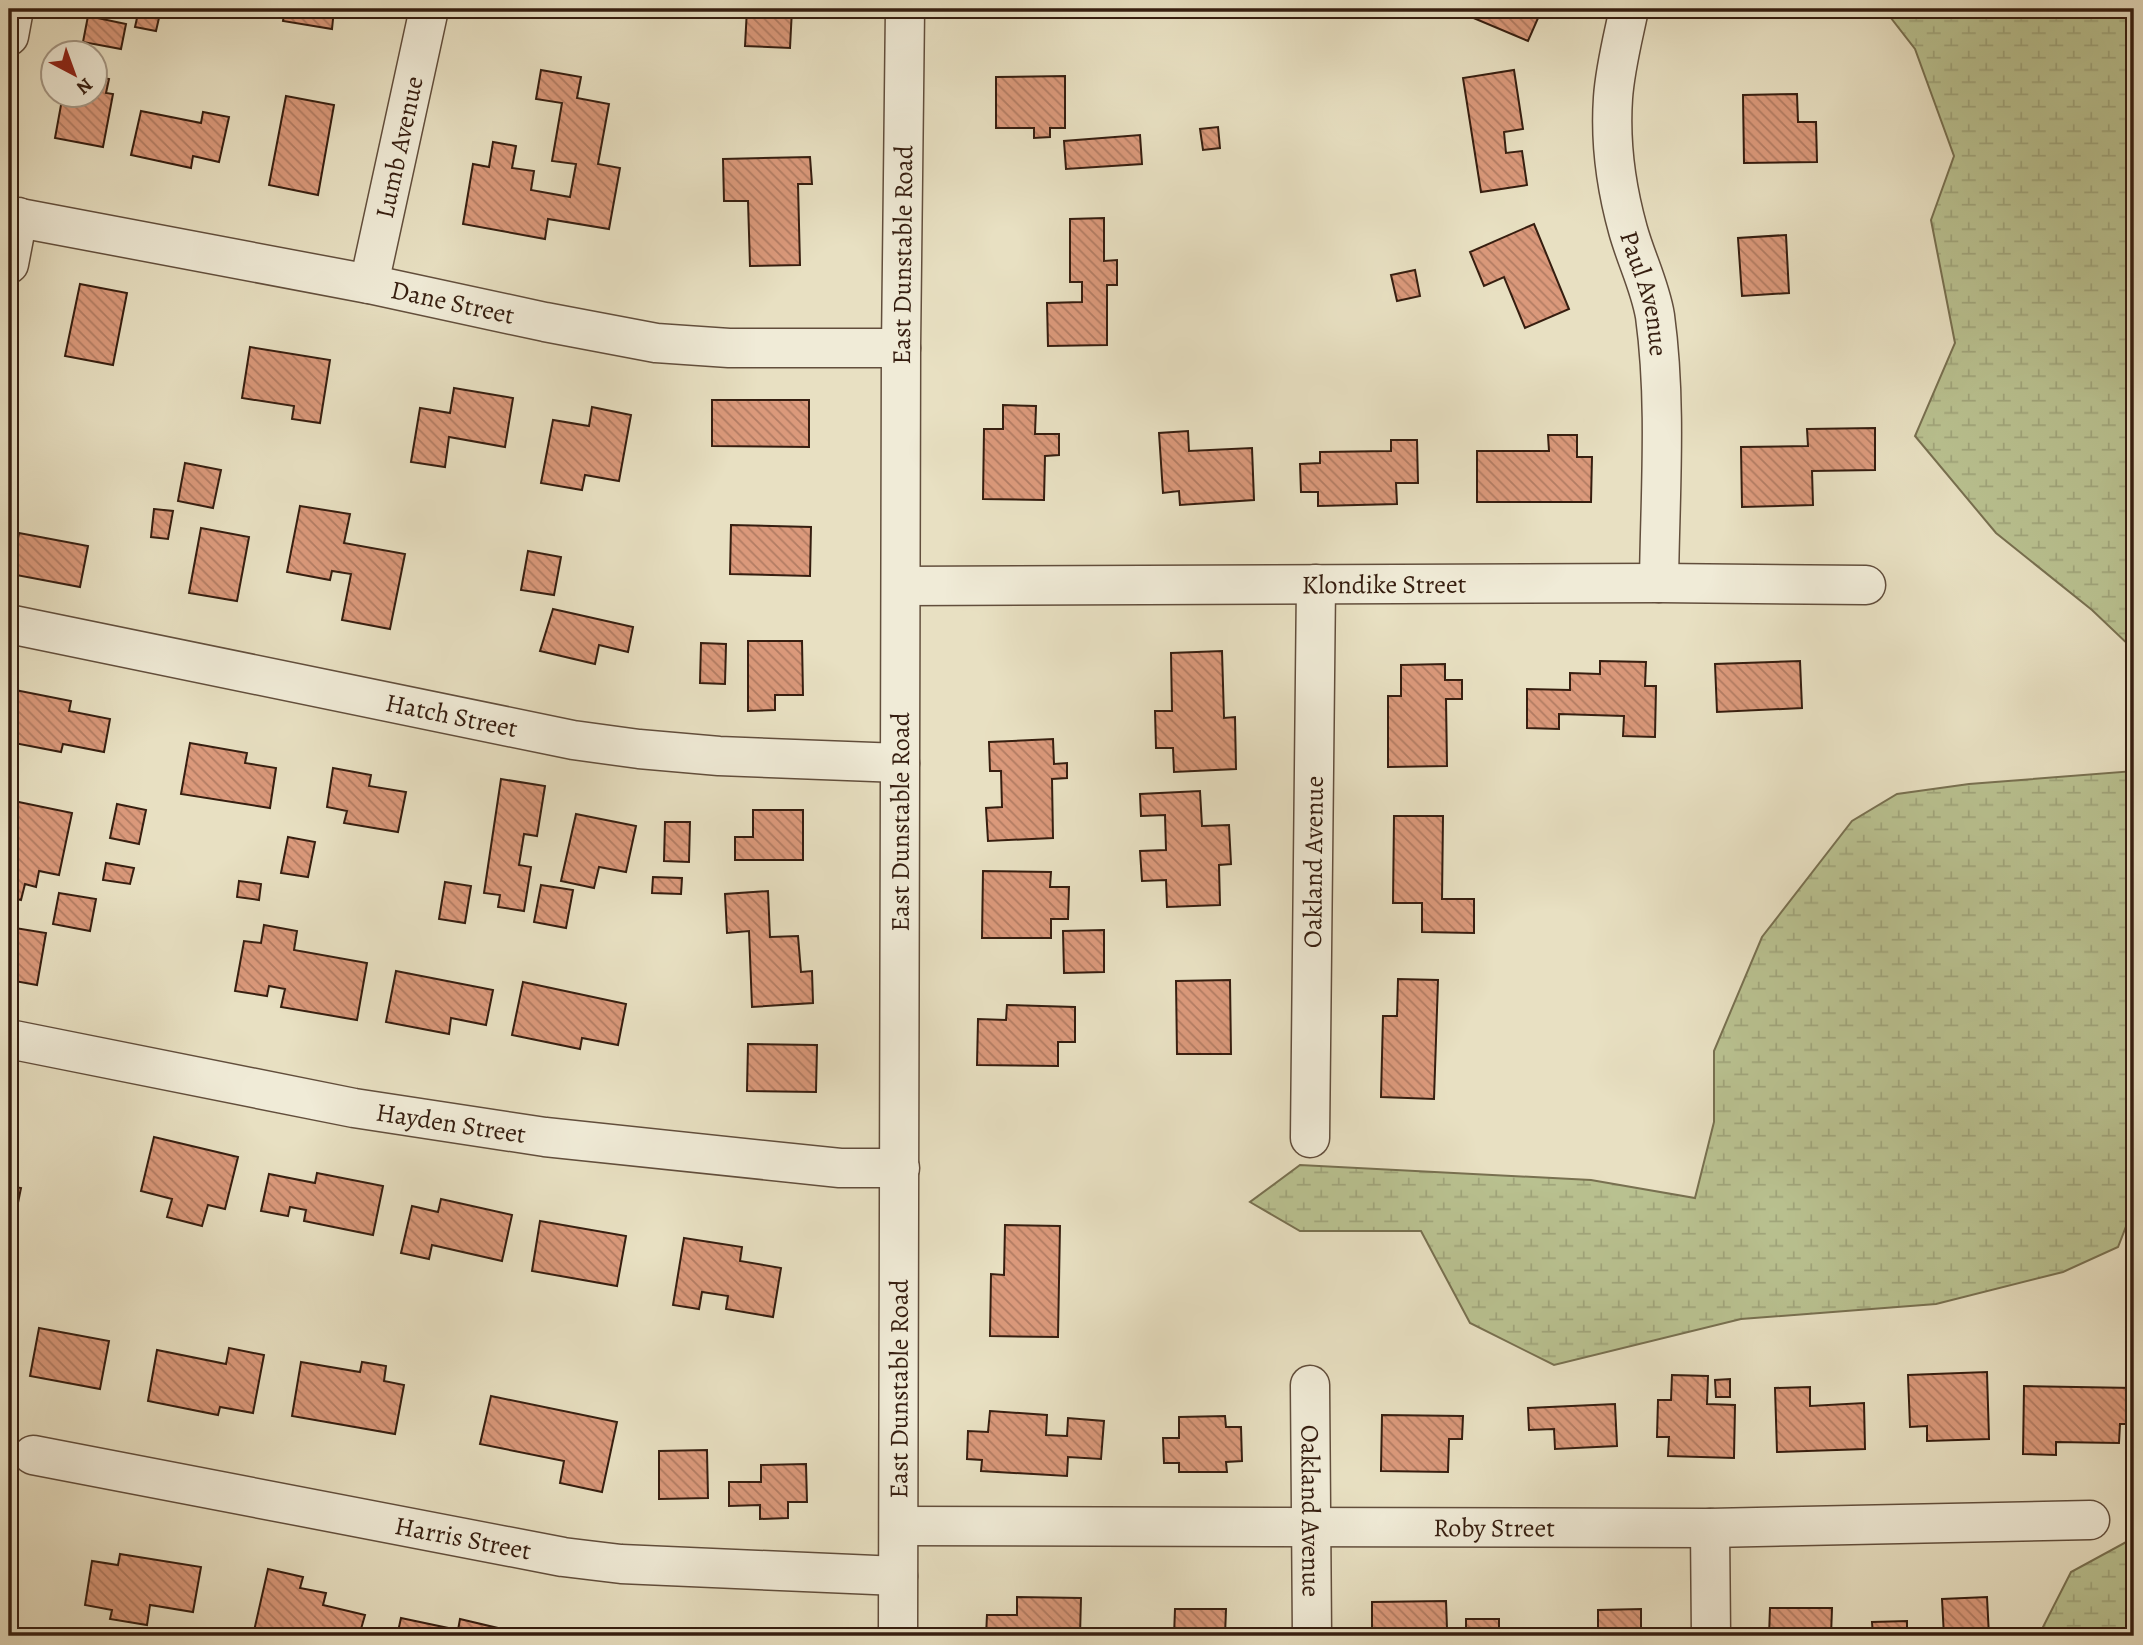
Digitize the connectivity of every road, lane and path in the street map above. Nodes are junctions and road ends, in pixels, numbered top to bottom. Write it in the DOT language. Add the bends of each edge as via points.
graph roads {
  1 [pos="15,9"];
  2 [pos="429,9"];
  3 [pos="905,9"];
  4 [pos="1629,9"];
  5 [pos="9,36"];
  6 [pos="13,216"];
  7 [pos="9,264"];
  8 [pos="369,284"];
  9 [pos="901,348"];
  10 [pos="1659,583"];
  11 [pos="1316,584"];
  12 [pos="1866,585"];
  13 [pos="901,586"];
  14 [pos="9,624"];
  15 [pos="900,763"];
  16 [pos="9,1039"];
  17 [pos="1310,1138"];
  18 [pos="900,1168"];
  19 [pos="1310,1385"];
  20 [pos="33,1455"];
  21 [pos="2090,1520"];
  22 [pos="898,1526"];
  23 [pos="1312,1527"];
  24 [pos="1710,1528"];
  25 [pos="898,1576"];
  26 [pos="898,1636"];
  27 [pos="1312,1636"];
  28 [pos="1711,1636"];
  1 -- 5 [label="street"];
  2 -- 8 [label="street, Lumb Avenue"];
  3 -- 9 [label="street, East Dunstable Road"];
  4 -- 10 [label="street, Paul Avenue" via="1613,95 1612,139 1618,186 1654,313 1659,356"];
  6 -- 7 [label="street"];
  6 -- 8 [label="street, Dane Street"];
  8 -- 9 [label="street, Dane Street" via="656,343 729,348"];
  9 -- 13 [label="street, East Dunstable Road"];
  10 -- 11 [label="street, Klondike Street"];
  10 -- 12 [label="street, Klondike Street"];
  11 -- 13 [label="street, Klondike Street"];
  11 -- 17 [label="street, Oakland Avenue"];
  13 -- 15 [label="street, East Dunstable Road"];
  14 -- 15 [label="street, Hatch Street" via="573,740 719,756"];
  15 -- 18 [label="street, East Dunstable Road"];
  16 -- 18 [label="street, Hayden Street" via="354,1108 545,1138 841,1168"];
  18 -- 22 [label="street, East Dunstable Road"];
  19 -- 23 [label="street, Oakland Avenue"];
  20 -- 25 [label="street, Harris Street" via="563,1557 621,1564"];
  21 -- 24 [label="street, Roby Street"];
  22 -- 23 [label="street, Roby Street"];
  22 -- 25 [label="street, East Dunstable Road"];
  23 -- 24 [label="street, Roby Street"];
  23 -- 27 [label="street, Oakland Avenue"];
  24 -- 28 [label="street"];
  25 -- 26 [label="street, East Dunstable Road"];
}
